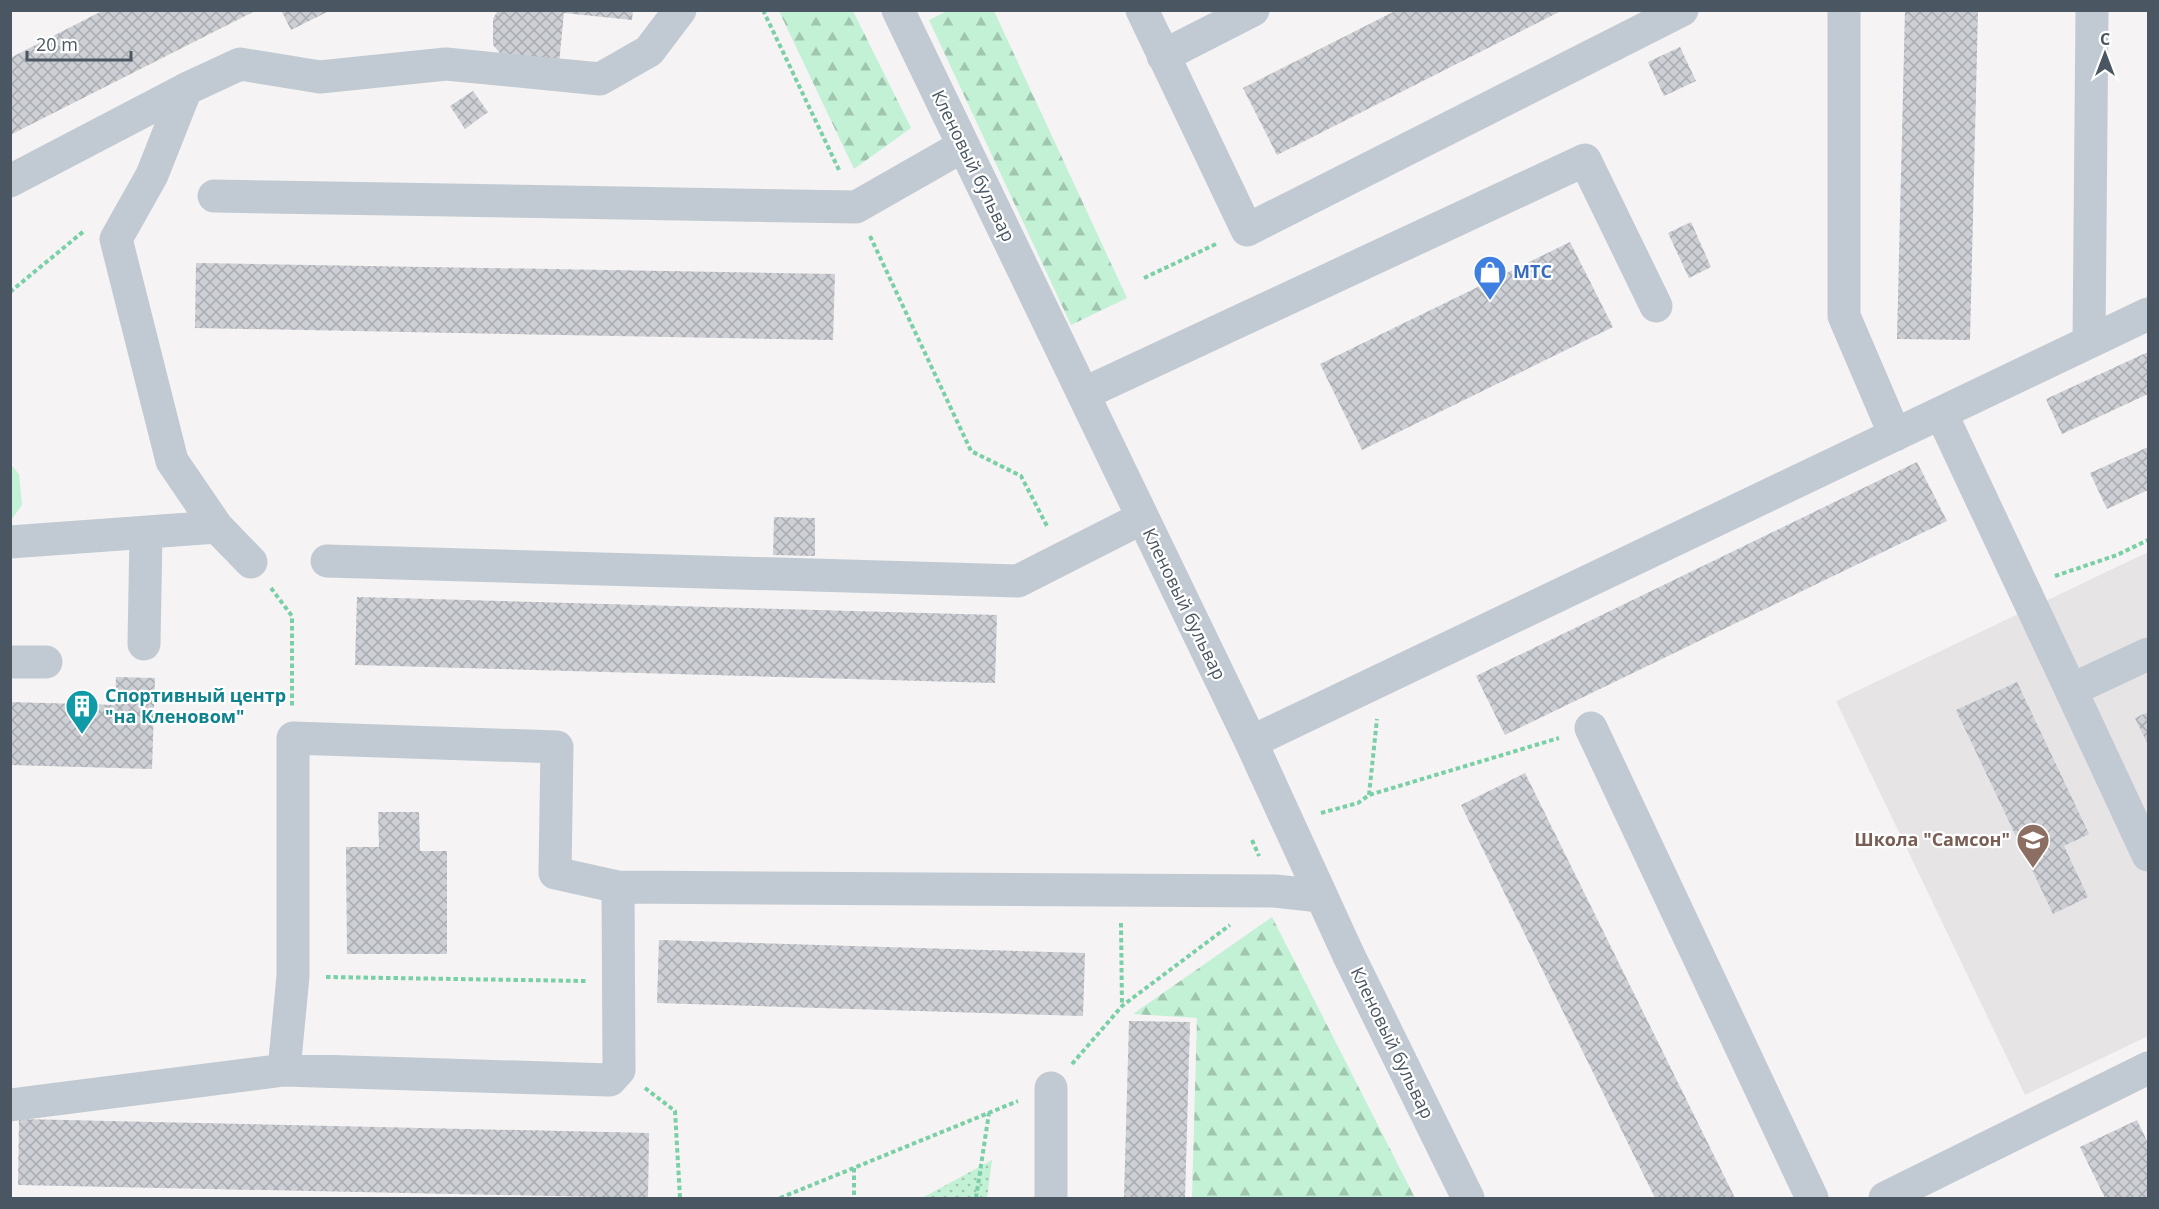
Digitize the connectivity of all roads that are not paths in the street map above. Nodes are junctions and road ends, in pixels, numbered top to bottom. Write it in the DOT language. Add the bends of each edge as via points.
graph roads {
  1 [pos="680,10"];
  2 [pos="898,10"];
  3 [pos="1142,10"];
  4 [pos="1253,10"];
  5 [pos="1682,10"];
  6 [pos="1844,10"];
  7 [pos="2092,10"];
  8 [pos="1163,56"];
  9 [pos="186,89"];
  10 [pos="963,146"];
  11 [pos="10,182"];
  12 [pos="214,196"];
  13 [pos="1656,306"];
  14 [pos="2148,314"];
  15 [pos="2089,342"];
  16 [pos="1083,394"];
  17 [pos="1941,413"];
  18 [pos="1895,435"];
  19 [pos="1142,518"];
  20 [pos="217,528"];
  21 [pos="146,533"];
  22 [pos="10,542"];
  23 [pos="327,561"];
  24 [pos="251,562"];
  25 [pos="144,644"];
  26 [pos="2148,654"];
  27 [pos="10,662"];
  28 [pos="46,662"];
  29 [pos="2071,690"];
  30 [pos="1591,728"];
  31 [pos="1251,742"];
  32 [pos="2148,855"];
  33 [pos="618,887"];
  34 [pos="1320,896"];
  35 [pos="2148,1068"];
  36 [pos="284,1070"];
  37 [pos="1051,1088"];
  38 [pos="10,1105"];
  39 [pos="1051,1198"];
  40 [pos="1468,1198"];
  41 [pos="1812,1198"];
  42 [pos="1885,1198"];
  1 -- 9 [label="street" via="649,51 600,79 446,64 320,77 240,64"];
  2 -- 10 [label="street, Кленовый бульвар"];
  3 -- 8 [label="street"];
  4 -- 8 [label="street"];
  5 -- 8 [label="street" via="1247,230"];
  6 -- 18 [label="street" via="1844,316"];
  7 -- 15 [label="street"];
  9 -- 11 [label="street"];
  9 -- 20 [label="street" via="152,175 116,239 172,460"];
  10 -- 12 [label="street" via="856,207"];
  10 -- 16 [label="street, Кленовый бульвар"];
  13 -- 16 [label="street" via="1584,160"];
  14 -- 15 [label="street"];
  15 -- 17 [label="street"];
  16 -- 19 [label="street, Кленовый бульвар"];
  17 -- 18 [label="street"];
  17 -- 29 [label="street"];
  18 -- 31 [label="street"];
  19 -- 23 [label="street" via="1018,581"];
  19 -- 31 [label="street, Кленовый бульвар"];
  20 -- 21 [label="street"];
  20 -- 24 [label="street"];
  21 -- 22 [label="street"];
  21 -- 25 [label="street"];
  26 -- 29 [label="street"];
  27 -- 28 [label="street"];
  29 -- 32 [label="street"];
  30 -- 41 [label="street"];
  31 -- 34 [label="street, Кленовый бульвар"];
  33 -- 34 [label="street" via="1275,891"];
  33 -- 36 [label="street" via="620,1070 610,1080"];
  33 -- 36 [label="street" via="555,873 557,747 293,738 293,976"];
  34 -- 40 [label="street, Кленовый бульвар"];
  35 -- 42 [label="street"];
  36 -- 38 [label="street"];
  37 -- 39 [label="street"];
}
